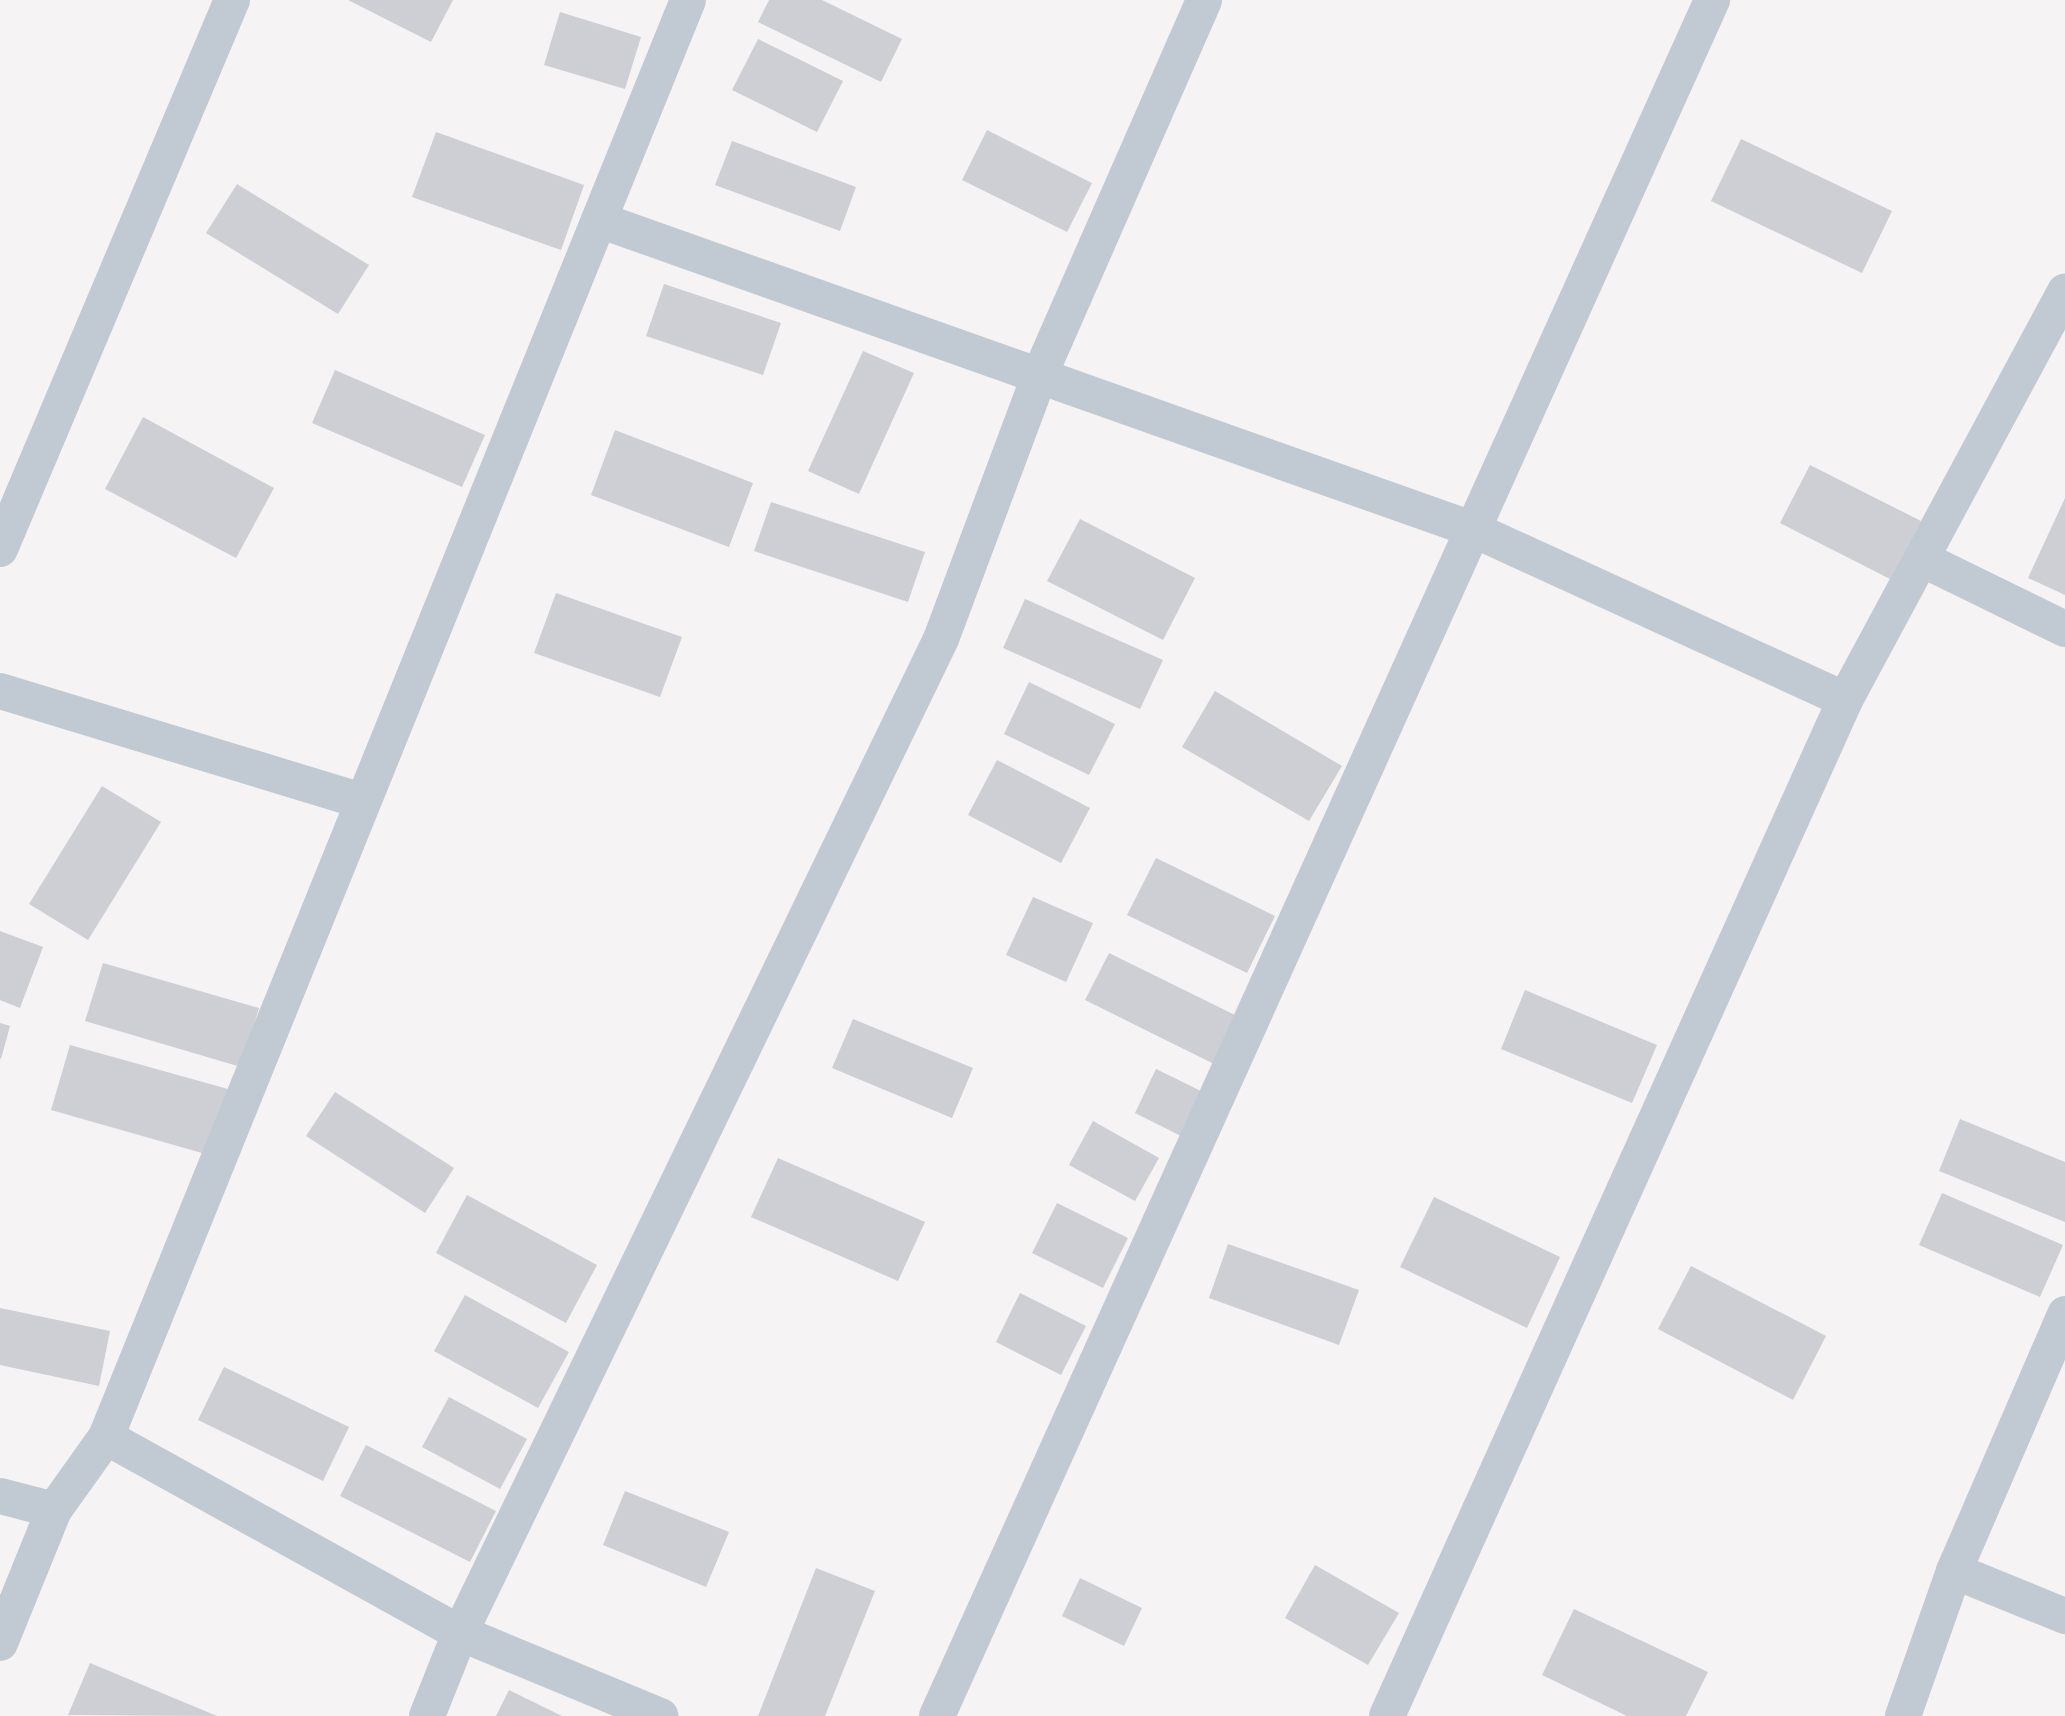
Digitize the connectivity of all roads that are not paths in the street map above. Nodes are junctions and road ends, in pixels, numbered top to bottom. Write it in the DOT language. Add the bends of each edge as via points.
graph roads {
  1 [pos="232,0"];
  2 [pos="688,0"];
  3 [pos="1204,0"];
  4 [pos="1712,0"];
  5 [pos="602,220"];
  6 [pos="2065,292"];
  7 [pos="1040,374"];
  8 [pos="1472,529"];
  9 [pos="0,549"];
  10 [pos="1924,560"];
  11 [pos="2065,629"];
  12 [pos="0,691"];
  13 [pos="1845,700"];
  14 [pos="358,800"];
  15 [pos="2065,1314"];
  16 [pos="106,1437"];
  17 [pos="0,1496"];
  18 [pos="54,1510"];
  19 [pos="1954,1571"];
  20 [pos="2065,1616"];
  21 [pos="460,1633"];
  22 [pos="0,1643"];
  23 [pos="427,1716"];
  24 [pos="660,1716"];
  25 [pos="937,1716"];
  26 [pos="1387,1716"];
  27 [pos="1903,1716"];
  1 -- 9 [label="street"];
  2 -- 5 [label="street"];
  3 -- 7 [label="street"];
  4 -- 8 [label="street"];
  5 -- 7 [label="street"];
  5 -- 14 [label="street"];
  6 -- 10 [label="street"];
  7 -- 8 [label="street"];
  7 -- 21 [label="street" via="941,639"];
  8 -- 13 [label="street"];
  8 -- 25 [label="street"];
  10 -- 11 [label="street"];
  10 -- 13 [label="street"];
  12 -- 14 [label="street"];
  13 -- 26 [label="street"];
  14 -- 16 [label="street"];
  15 -- 19 [label="street"];
  16 -- 18 [label="street"];
  16 -- 21 [label="street"];
  17 -- 18 [label="street"];
  18 -- 22 [label="street"];
  19 -- 20 [label="street"];
  19 -- 27 [label="street"];
  21 -- 23 [label="street"];
  21 -- 24 [label="street"];
}
